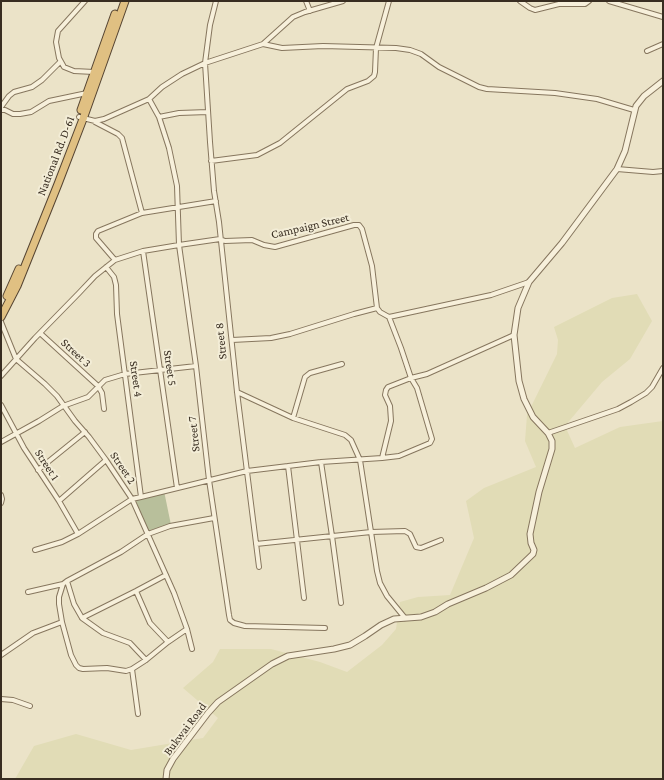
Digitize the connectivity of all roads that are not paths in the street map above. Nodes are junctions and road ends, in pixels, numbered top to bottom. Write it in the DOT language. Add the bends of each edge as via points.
graph roads {
  1 [pos="85,1"];
  2 [pos="120,1"];
  3 [pos="125,1"];
  4 [pos="216,1"];
  5 [pos="306,1"];
  6 [pos="343,1"];
  7 [pos="389,1"];
  8 [pos="522,1"];
  9 [pos="589,1"];
  10 [pos="609,1"];
  11 [pos="310,11"];
  12 [pos="663,17"];
  13 [pos="263,44"];
  14 [pos="663,44"];
  15 [pos="376,48"];
  16 [pos="647,51"];
  17 [pos="60,62"];
  18 [pos="205,63"];
  19 [pos="94,72"];
  20 [pos="663,81"];
  21 [pos="87,93"];
  22 [pos="149,99"];
  23 [pos="1,109"];
  24 [pos="634,110"];
  25 [pos="208,112"];
  26 [pos="159,117"];
  27 [pos="81,118"];
  28 [pos="95,121"];
  29 [pos="211,161"];
  30 [pos="617,169"];
  31 [pos="663,171"];
  32 [pos="216,201"];
  33 [pos="178,207"];
  34 [pos="142,214"];
  35 [pos="220,238"];
  36 [pos="179,245"];
  37 [pos="143,251"];
  38 [pos="115,260"];
  39 [pos="106,267"];
  40 [pos="529,282"];
  41 [pos="1,308"];
  42 [pos="377,308"];
  43 [pos="1,317"];
  44 [pos="389,317"];
  45 [pos="1,322"];
  46 [pos="40,333"];
  47 [pos="514,335"];
  48 [pos="232,340"];
  49 [pos="16,360"];
  50 [pos="342,364"];
  51 [pos="196,366"];
  52 [pos="663,368"];
  53 [pos="160,370"];
  54 [pos="125,374"];
  55 [pos="1,376"];
  56 [pos="411,378"];
  57 [pos="98,386"];
  58 [pos="237,392"];
  59 [pos="1,405"];
  60 [pos="63,406"];
  61 [pos="104,409"];
  62 [pos="293,418"];
  63 [pos="85,432"];
  64 [pos="548,433"];
  65 [pos="17,434"];
  66 [pos="1,442"];
  67 [pos="382,458"];
  68 [pos="106,460"];
  69 [pos="360,460"];
  70 [pos="321,462"];
  71 [pos="288,466"];
  72 [pos="38,470"];
  73 [pos="247,471"];
  74 [pos="209,480"];
  75 [pos="177,488"];
  76 [pos="1,495"];
  77 [pos="141,496"];
  78 [pos="132,500"];
  79 [pos="59,501"];
  80 [pos="1,503"];
  81 [pos="214,518"];
  82 [pos="372,532"];
  83 [pos="78,534"];
  84 [pos="148,534"];
  85 [pos="332,536"];
  86 [pos="297,539"];
  87 [pos="441,540"];
  88 [pos="256,544"];
  89 [pos="35,550"];
  90 [pos="259,567"];
  91 [pos="166,575"];
  92 [pos="67,581"];
  93 [pos="63,584"];
  94 [pos="136,591"];
  95 [pos="28,592"];
  96 [pos="304,598"];
  97 [pos="341,603"];
  98 [pos="82,618"];
  99 [pos="405,618"];
  100 [pos="62,622"];
  101 [pos="325,628"];
  102 [pos="187,629"];
  103 [pos="168,642"];
  104 [pos="192,649"];
  105 [pos="1,655"];
  106 [pos="146,660"];
  107 [pos="132,669"];
  108 [pos="1,699"];
  109 [pos="30,706"];
  110 [pos="138,714"];
  111 [pos="166,779"];
  1 -- 17 [label="street" via="58,31 56,42"];
  2 -- 19 [label="highway, National Rd. D-61"];
  3 -- 27 [label="highway, National Rd. D-61"];
  4 -- 18 [label="street, Street 8"];
  5 -- 11 [label="street"];
  6 -- 11 [label="street"];
  7 -- 15 [label="street"];
  8 -- 9 [label="street" via="535,10 558,4 585,4"];
  10 -- 12 [label="street"];
  11 -- 13 [label="street" via="293,17"];
  13 -- 15 [label="street" via="282,48"];
  13 -- 18 [label="street"];
  14 -- 16 [label="street"];
  15 -- 24 [label="street" via="396,48 421,54 439,67 487,89 555,93 597,99"];
  15 -- 29 [label="street" via="374,76 347,89 280,143 258,155"];
  17 -- 19 [label="street" via="69,70"];
  17 -- 23 [label="street" via="32,87 14,92"];
  18 -- 22 [label="street" via="182,74"];
  18 -- 25 [label="street, Street 8"];
  19 -- 21 [label="highway, National Rd. D-61"];
  20 -- 24 [label="street" via="644,96"];
  21 -- 23 [label="street" via="49,101 31,112 12,114"];
  21 -- 27 [label="highway, National Rd. D-61"];
  22 -- 26 [label="street, Street 7"];
  22 -- 28 [label="street"];
  24 -- 30 [label="street" via="625,151"];
  25 -- 26 [label="street"];
  25 -- 29 [label="street, Street 8"];
  26 -- 33 [label="street, Street 7" via="169,148"];
  27 -- 28 [label="street"];
  27 -- 41 [label="highway, National Rd. D-61"];
  27 -- 43 [label="highway, National Rd. D-61" via="17,286"];
  28 -- 34 [label="street" via="122,138"];
  29 -- 32 [label="street, Street 8"];
  30 -- 31 [label="street"];
  30 -- 40 [label="street" via="562,243"];
  32 -- 33 [label="street"];
  32 -- 35 [label="street, Street 8"];
  33 -- 34 [label="street"];
  33 -- 36 [label="street, Street 7"];
  34 -- 38 [label="street" via="96,234 96,238"];
  35 -- 36 [label="street, Campaign Street"];
  35 -- 42 [label="street, Campaign Street" via="225,241 252,240 264,246 276,247 359,225 372,266"];
  35 -- 48 [label="street, Street 8"];
  36 -- 37 [label="street, Campaign Street"];
  36 -- 51 [label="street, Street 7"];
  37 -- 38 [label="street, Campaign Street"];
  37 -- 53 [label="street, Street 5"];
  38 -- 39 [label="street, Campaign Street"];
  39 -- 46 [label="street, Campaign Street"];
  39 -- 54 [label="street, Street 4" via="114,277 116,285"];
  40 -- 44 [label="street" via="491,295"];
  40 -- 47 [label="street" via="518,308"];
  42 -- 44 [label="street" via="384,316"];
  42 -- 48 [label="street" via="290,334 271,338"];
  44 -- 56 [label="street"];
  45 -- 49 [label="street, Street 2"];
  46 -- 49 [label="street, Campaign Street"];
  46 -- 57 [label="street, Street 3"];
  47 -- 56 [label="street" via="427,374"];
  47 -- 64 [label="street" via="524,399 533,417"];
  48 -- 58 [label="street, Street 8"];
  49 -- 55 [label="street, Campaign Street"];
  49 -- 60 [label="street, Street 2" via="45,384"];
  50 -- 62 [label="street" via="310,373 306,377"];
  51 -- 53 [label="street"];
  51 -- 74 [label="street, Street 7"];
  52 -- 64 [label="street" via="652,387 631,402 618,409"];
  53 -- 54 [label="street"];
  53 -- 75 [label="street, Street 5"];
  54 -- 57 [label="street" via="105,380"];
  54 -- 77 [label="street, Street 4"];
  56 -- 67 [label="street" via="388,386 386,390 391,421"];
  56 -- 67 [label="street" via="417,388 432,440 399,456"];
  57 -- 60 [label="street" via="88,397"];
  57 -- 61 [label="street" via="102,393"];
  58 -- 62 [label="street"];
  58 -- 73 [label="street, Street 8"];
  59 -- 65 [label="street, Street 1"];
  60 -- 63 [label="street, Street 2"];
  60 -- 65 [label="street"];
  62 -- 69 [label="street" via="345,435 351,440"];
  63 -- 68 [label="street, Street 2"];
  63 -- 72 [label="street"];
  64 -- 99 [label="street, Bukwai Road" via="552,449 530,534 533,554 510,575 486,588 435,612 421,617"];
  65 -- 66 [label="street"];
  65 -- 72 [label="street, Street 1"];
  67 -- 69 [label="street"];
  68 -- 78 [label="street, Street 2"];
  68 -- 79 [label="street"];
  69 -- 70 [label="street"];
  69 -- 82 [label="street"];
  70 -- 71 [label="street"];
  70 -- 85 [label="street"];
  71 -- 73 [label="street"];
  71 -- 86 [label="street"];
  72 -- 79 [label="street, Street 1"];
  73 -- 74 [label="street"];
  73 -- 88 [label="street, Street 8"];
  74 -- 75 [label="street"];
  74 -- 81 [label="street, Street 7"];
  75 -- 77 [label="street"];
  76 -- 80 [label="street"];
  77 -- 78 [label="street"];
  78 -- 83 [label="street"];
  78 -- 84 [label="street, Street 2"];
  79 -- 83 [label="street, Street 1"];
  81 -- 84 [label="street" via="170,526"];
  81 -- 101 [label="street, Street 7" via="230,620 244,626"];
  82 -- 85 [label="street"];
  82 -- 87 [label="street" via="408,532 416,547 420,548"];
  82 -- 99 [label="street" via="380,582 387,596"];
  83 -- 89 [label="street"];
  84 -- 91 [label="street, Street 2"];
  84 -- 92 [label="street" via="121,552"];
  85 -- 86 [label="street"];
  85 -- 97 [label="street"];
  86 -- 88 [label="street"];
  86 -- 96 [label="street"];
  88 -- 90 [label="street, Street 8"];
  91 -- 94 [label="street"];
  91 -- 102 [label="street, Street 2"];
  92 -- 93 [label="street"];
  92 -- 98 [label="street" via="74,604"];
  93 -- 95 [label="street"];
  93 -- 100 [label="street" via="58,604"];
  94 -- 98 [label="street"];
  94 -- 103 [label="street" via="150,623"];
  98 -- 106 [label="street" via="103,633 130,643"];
  99 -- 111 [label="street, Bukwai Road" via="381,624 350,644 288,656 272,664 218,702 173,759"];
  100 -- 105 [label="street" via="33,632"];
  100 -- 107 [label="street" via="71,655 79,668 126,671"];
  102 -- 103 [label="street"];
  102 -- 104 [label="street, Street 2"];
  103 -- 106 [label="street"];
  106 -- 107 [label="street"];
  107 -- 110 [label="street"];
  108 -- 109 [label="street"];
}
